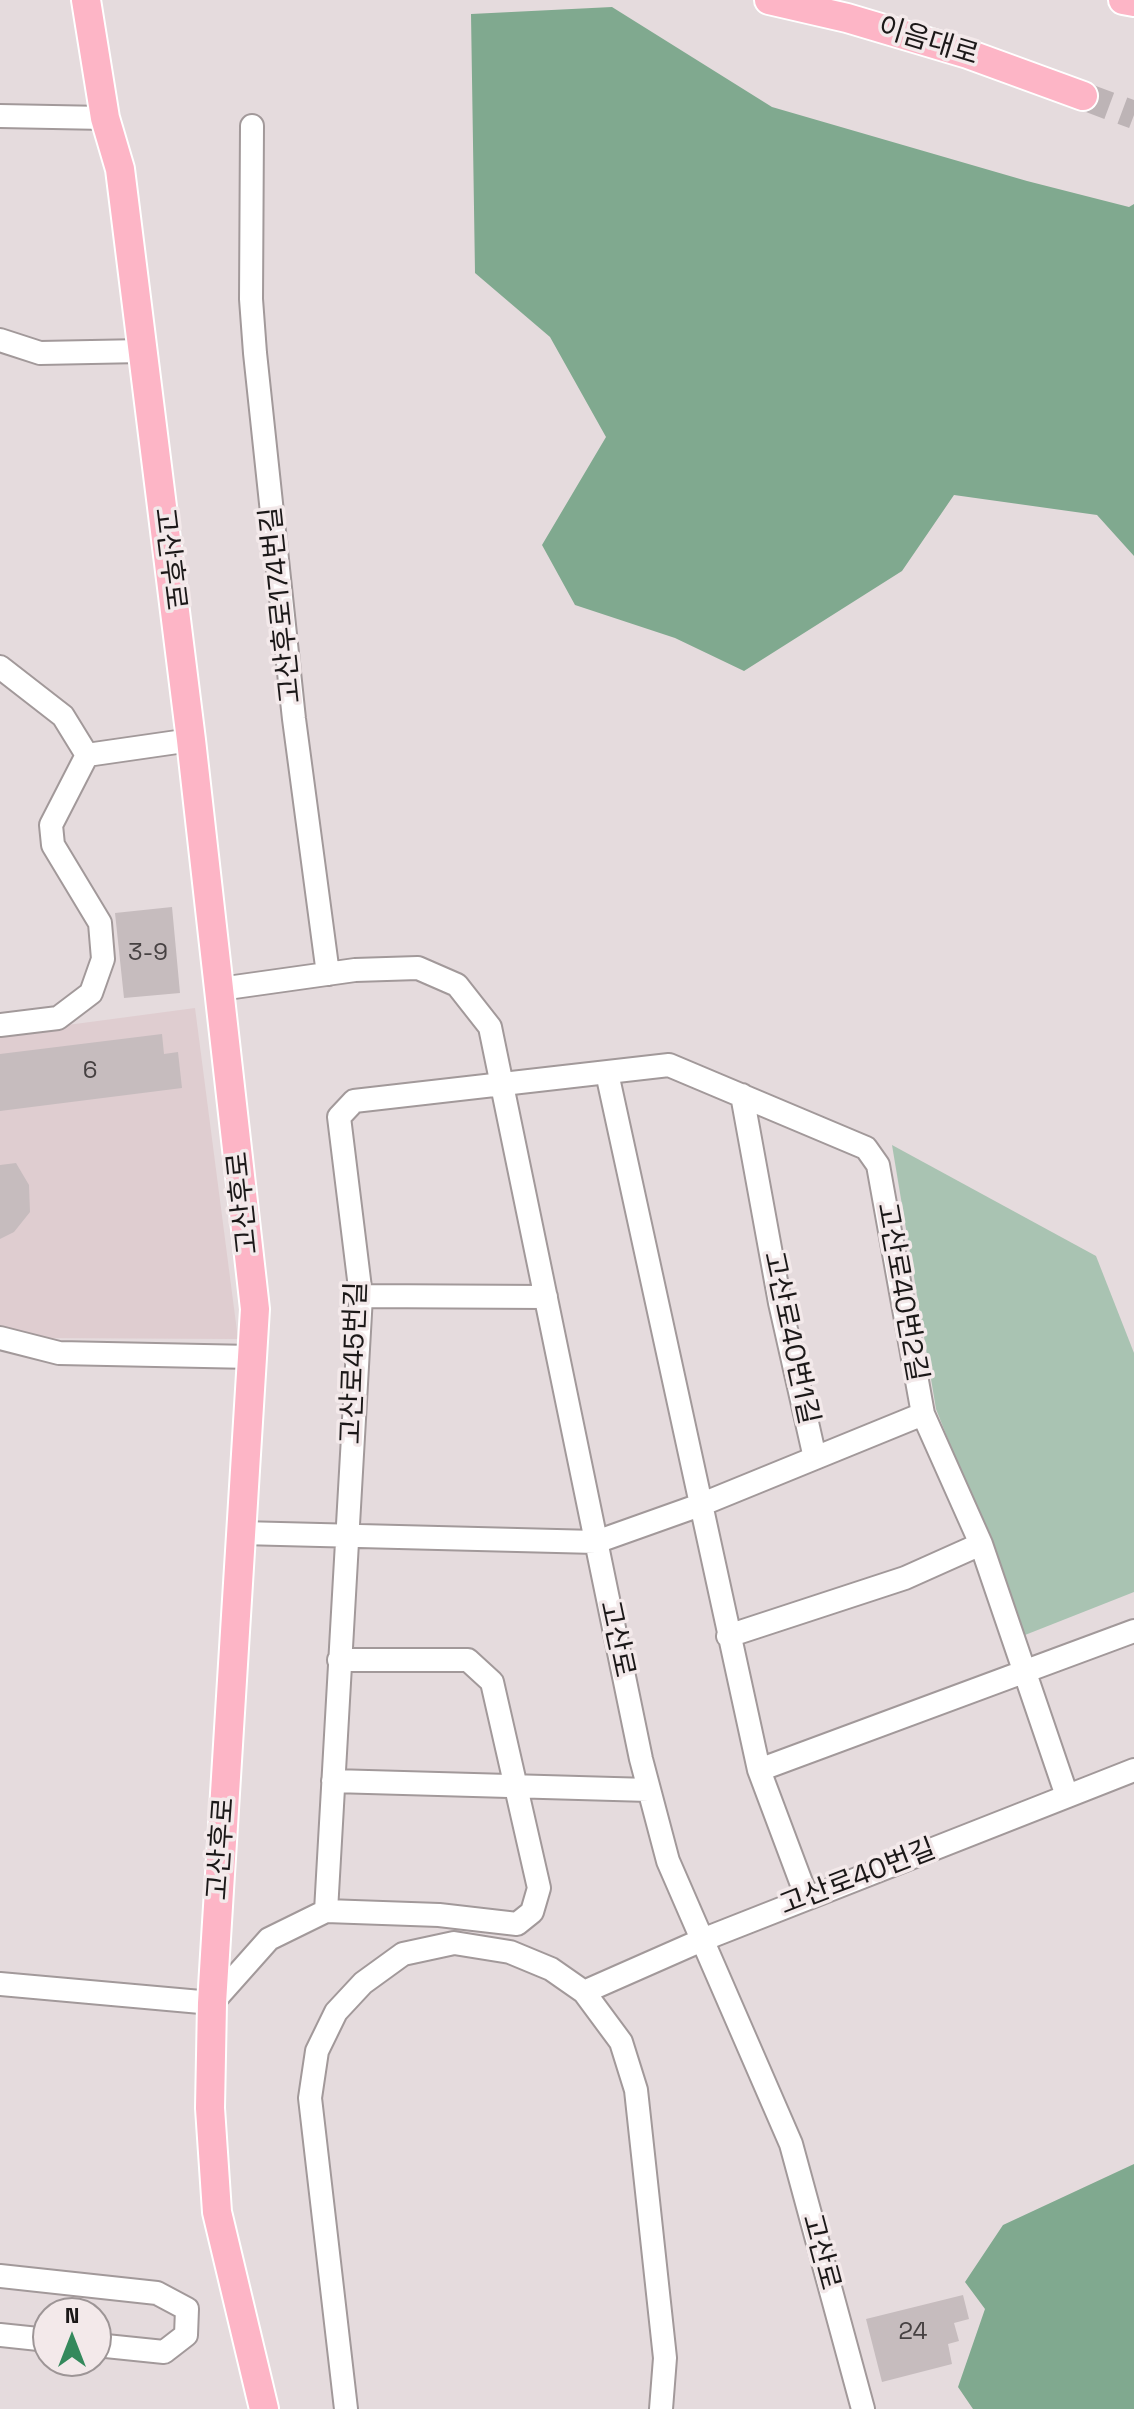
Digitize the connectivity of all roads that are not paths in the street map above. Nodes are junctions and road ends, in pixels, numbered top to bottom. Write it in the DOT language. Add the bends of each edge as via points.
graph roads {
  1 [pos="86,0"];
  2 [pos="769,0"];
  3 [pos="1123,0"];
  4 [pos="1134,2"];
  5 [pos="1083,96"];
  6 [pos="0,116"];
  7 [pos="105,118"];
  8 [pos="252,126"];
  9 [pos="0,340"];
  10 [pos="143,351"];
  11 [pos="0,667"];
  12 [pos="191,740"];
  13 [pos="87,755"];
  14 [pos="328,974"];
  15 [pos="220,989"];
  16 [pos="0,1025"];
  17 [pos="607,1073"];
  18 [pos="502,1086"];
  19 [pos="742,1095"];
  20 [pos="361,1296"];
  21 [pos="546,1297"];
  22 [pos="0,1338"];
  23 [pos="252,1357"];
  24 [pos="923,1414"];
  25 [pos="815,1458"];
  26 [pos="700,1505"];
  27 [pos="241,1533"];
  28 [pos="347,1537"];
  29 [pos="596,1542"];
  30 [pos="981,1544"];
  31 [pos="1134,1631"];
  32 [pos="728,1636"];
  33 [pos="339,1660"];
  34 [pos="1025,1674"];
  35 [pos="759,1770"];
  36 [pos="1134,1770"];
  37 [pos="333,1781"];
  38 [pos="515,1784"];
  39 [pos="649,1790"];
  40 [pos="1067,1796"];
  41 [pos="807,1898"];
  42 [pos="326,1911"];
  43 [pos="702,1940"];
  44 [pos="0,1984"];
  45 [pos="584,1992"];
  46 [pos="212,2003"];
  47 [pos="0,2276"];
  48 [pos="0,2335"];
  49 [pos="32,2338"];
  50 [pos="112,2347"];
  51 [pos="264,2409"];
  52 [pos="346,2409"];
  53 [pos="661,2409"];
  54 [pos="863,2409"];
  1 -- 7 [label="main road, 고산후로"];
  2 -- 5 [label="main road, 이음대로" via="968,54"];
  3 -- 4 [label="main road"];
  6 -- 7 [label="street"];
  7 -- 10 [label="main road, 고산후로" via="120,169"];
  8 -- 14 [label="street, 고산후로174번길" via="255,353"];
  9 -- 10 [label="street" via="40,353"];
  10 -- 12 [label="main road, 고산후로"];
  11 -- 13 [label="street" via="63,716"];
  12 -- 13 [label="street"];
  12 -- 15 [label="main road, 고산후로"];
  13 -- 16 [label="street" via="51,825 53,845 100,923 103,959 91,993 58,1018"];
  14 -- 15 [label="street"];
  14 -- 18 [label="street, 고산로" via="418,968 457,985 490,1027"];
  15 -- 23 [label="main road, 고산후로" via="255,1309"];
  17 -- 18 [label="street, 고산로40번2길"];
  17 -- 19 [label="street, 고산로40번2길" via="669,1065"];
  17 -- 26 [label="street"];
  18 -- 20 [label="street, 고산로45번길" via="354,1101 339,1117"];
  18 -- 21 [label="street, 고산로"];
  19 -- 24 [label="street, 고산로40번2길" via="866,1148 878,1165"];
  19 -- 25 [label="street, 고산로40번1길"];
  20 -- 21 [label="street"];
  20 -- 28 [label="street, 고산로45번길"];
  21 -- 29 [label="street, 고산로"];
  22 -- 23 [label="street" via="59,1353"];
  23 -- 27 [label="main road, 고산후로"];
  24 -- 25 [label="street"];
  24 -- 30 [label="street, 고산로40번2길"];
  25 -- 26 [label="street, 고산로40번1길"];
  26 -- 29 [label="street, 고산로40번1길"];
  26 -- 32 [label="street"];
  27 -- 28 [label="street"];
  27 -- 46 [label="main road, 고산후로"];
  28 -- 29 [label="street"];
  28 -- 33 [label="street, 고산로45번길"];
  29 -- 39 [label="street, 고산로"];
  30 -- 32 [label="street" via="905,1578"];
  30 -- 34 [label="street, 고산로40번2길"];
  31 -- 34 [label="street"];
  32 -- 35 [label="street"];
  33 -- 37 [label="street, 고산로45번길"];
  33 -- 38 [label="street" via="468,1660 492,1682"];
  34 -- 35 [label="street"];
  34 -- 40 [label="street, 고산로40번2길"];
  35 -- 41 [label="street"];
  36 -- 40 [label="street, 고산로40번길"];
  37 -- 38 [label="street"];
  37 -- 42 [label="street, 고산로45번길"];
  38 -- 39 [label="street"];
  38 -- 42 [label="street" via="539,1888 532,1912 517,1924"];
  39 -- 43 [label="street, 고산로" via="668,1861"];
  40 -- 41 [label="street, 고산로40번길"];
  41 -- 43 [label="street, 고산로40번길"];
  42 -- 46 [label="street" via="269,1939"];
  43 -- 45 [label="street, 고산로40번길"];
  43 -- 54 [label="street, 고산로" via="791,2144"];
  44 -- 46 [label="street"];
  45 -- 52 [label="street" via="551,1969 510,1952 454,1943 403,1954 363,1983 336,2012 317,2051 310,2098"];
  45 -- 53 [label="street" via="621,2042 636,2090 665,2358"];
  46 -- 51 [label="main road, 고산후로" via="210,2108 217,2212"];
  47 -- 50 [label="street" via="157,2293 187,2309 186,2335 164,2352"];
  48 -- 49 [label="street"];
}
